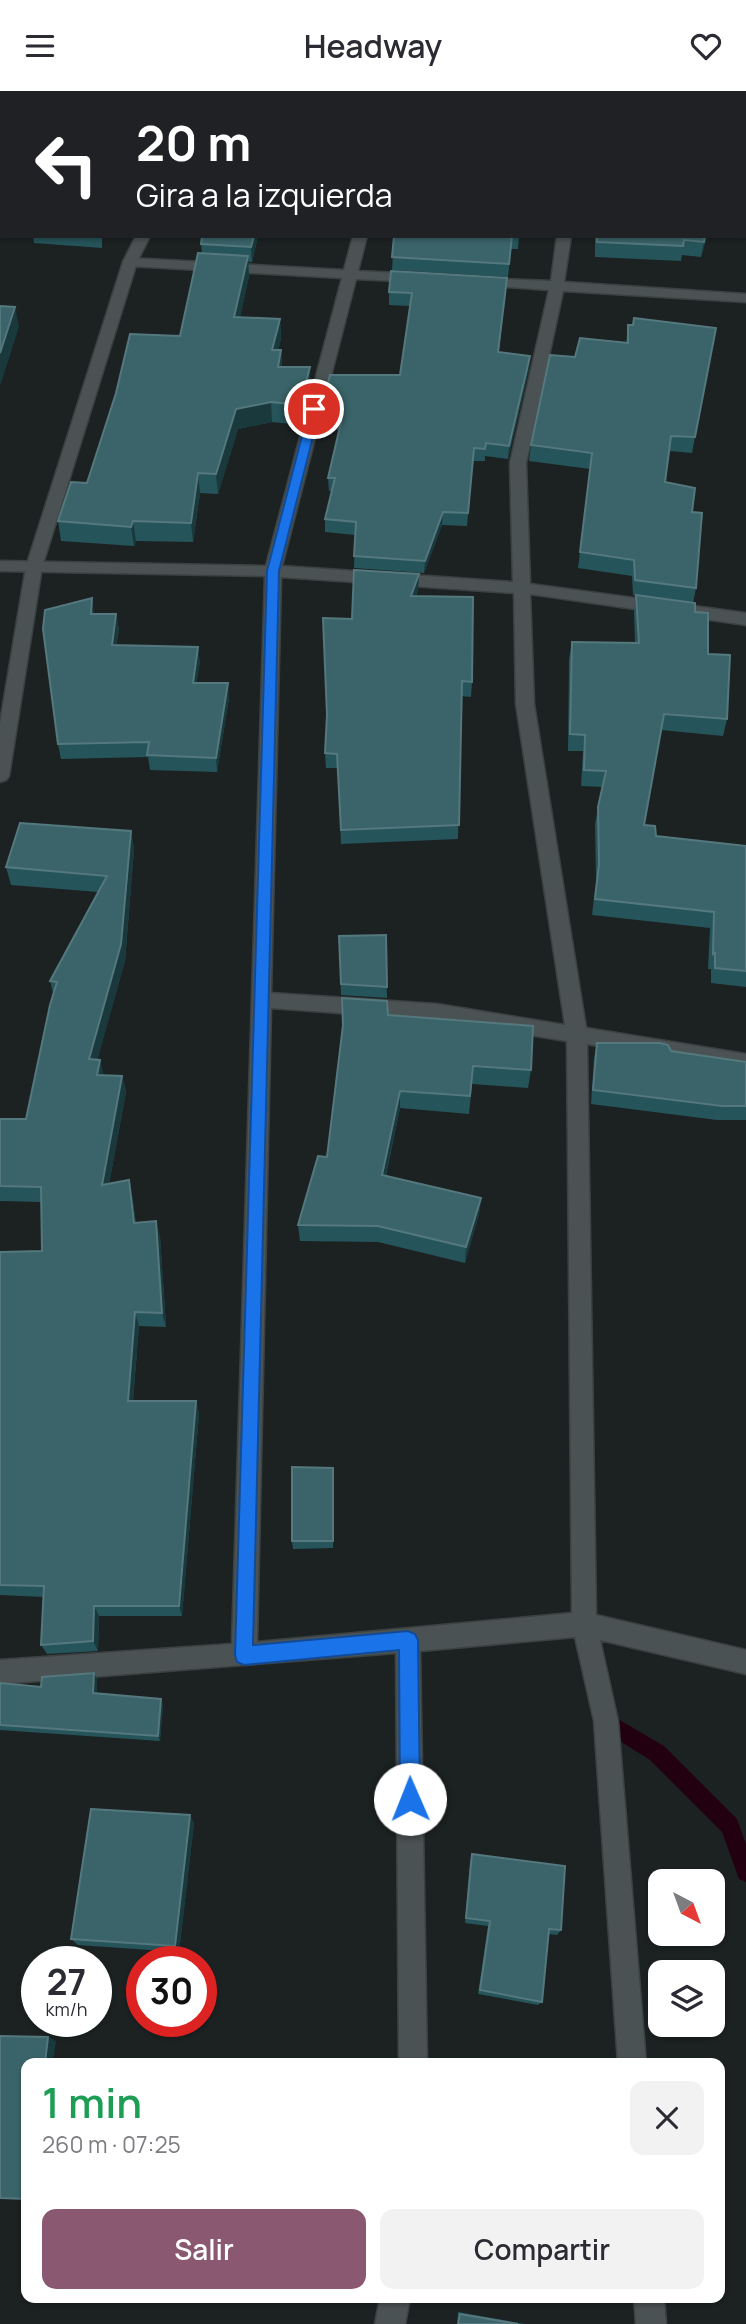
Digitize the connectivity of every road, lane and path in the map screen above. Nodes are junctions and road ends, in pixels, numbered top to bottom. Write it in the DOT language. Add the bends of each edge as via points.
graph roads {
  1 [pos="142,238"];
  2 [pos="359,238"];
  3 [pos="564,238"];
  4 [pos="130,263"];
  5 [pos="349,274"];
  6 [pos="432,279"];
  7 [pos="460,280"];
  8 [pos="557,285"];
  9 [pos="746,298"];
  10 [pos="0,566"];
  11 [pos="34,567"];
  12 [pos="273,571"];
  13 [pos="522,589"];
  14 [pos="746,619"];
  15 [pos="0,776"];
  16 [pos="261,1000"];
  17 [pos="577,1036"];
  18 [pos="746,1062"];
  19 [pos="584,1624"];
  20 [pos="408,1640"];
  21 [pos="244,1655"];
  22 [pos="746,1662"];
  23 [pos="0,1672"];
  24 [pos="413,2058"];
  25 [pos="632,2058"];
  26 [pos="394,2303"];
  27 [pos="649,2303"];
  28 [pos="390,2324"];
  29 [pos="651,2324"];
  1 -- 4 [label="street"];
  2 -- 5 [label="street"];
  3 -- 8 [label="street"];
  4 -- 5 [label="street"];
  4 -- 11 [label="street"];
  5 -- 6 [label="street"];
  5 -- 12 [label="street"];
  7 -- 8 [label="street"];
  8 -- 9 [label="street"];
  8 -- 13 [label="street" via="518,463"];
  10 -- 11 [label="street"];
  11 -- 12 [label="street"];
  11 -- 15 [label="street"];
  12 -- 13 [label="street"];
  12 -- 16 [label="street"];
  13 -- 14 [label="street"];
  13 -- 17 [label="street" via="525,704"];
  16 -- 17 [label="street" via="437,1012"];
  16 -- 21 [label="street"];
  17 -- 18 [label="street"];
  17 -- 19 [label="street"];
  19 -- 20 [label="street"];
  19 -- 22 [label="street"];
  19 -- 25 [label="street" via="606,1721"];
  20 -- 21 [label="street"];
  20 -- 24 [label="street"];
  21 -- 23 [label="street"];
  26 -- 28 [label="street"];
  27 -- 29 [label="street"];
}
